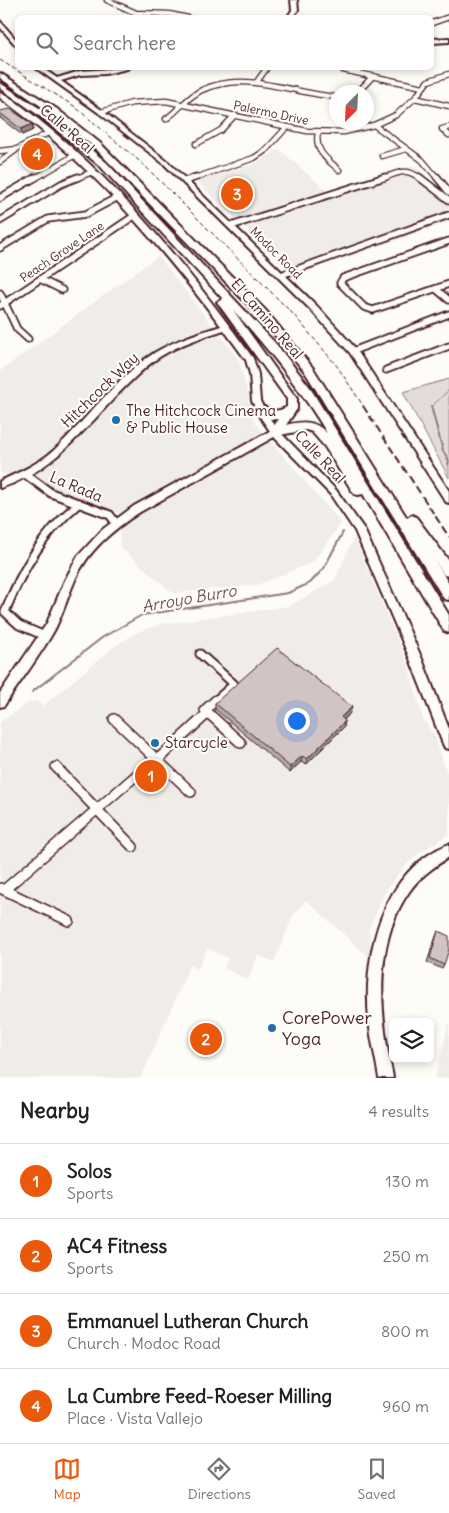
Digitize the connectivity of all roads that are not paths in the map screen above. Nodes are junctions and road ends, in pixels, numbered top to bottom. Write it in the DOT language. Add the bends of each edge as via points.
graph roads {
  1 [pos="107,0"];
  2 [pos="294,0"];
  3 [pos="178,15"];
  4 [pos="291,15"];
  5 [pos="449,17"];
  6 [pos="434,22"];
  7 [pos="0,23"];
  8 [pos="449,40"];
  9 [pos="434,41"];
  10 [pos="15,42"];
  11 [pos="42,70"];
  12 [pos="115,70"];
  13 [pos="265,70"];
  14 [pos="343,70"];
  15 [pos="449,74"];
  16 [pos="0,75"];
  17 [pos="373,76"];
  18 [pos="56,80"];
  19 [pos="256,83"];
  20 [pos="0,85"];
  21 [pos="365,85"];
  22 [pos="423,87"];
  23 [pos="0,95"];
  24 [pos="329,97"];
  25 [pos="415,98"];
  26 [pos="186,104"];
  27 [pos="449,106"];
  28 [pos="102,112"];
  29 [pos="236,115"];
  30 [pos="166,119"];
  31 [pos="374,125"];
  32 [pos="287,126"];
  33 [pos="449,127"];
  34 [pos="353,130"];
  35 [pos="50,132"];
  36 [pos="318,132"];
  37 [pos="449,135"];
  38 [pos="196,144"];
  39 [pos="17,149"];
  40 [pos="406,149"];
  41 [pos="0,151"];
  42 [pos="74,155"];
  43 [pos="382,156"];
  44 [pos="0,162"];
  45 [pos="339,170"];
  46 [pos="92,172"];
  47 [pos="185,181"];
  48 [pos="449,192"];
  49 [pos="118,197"];
  50 [pos="0,198"];
  51 [pos="449,200"];
  52 [pos="449,215"];
  53 [pos="134,216"];
  54 [pos="0,221"];
  55 [pos="231,226"];
  56 [pos="449,242"];
  57 [pos="0,248"];
  58 [pos="281,275"];
  59 [pos="209,278"];
  60 [pos="40,279"];
  61 [pos="449,284"];
  62 [pos="436,289"];
  63 [pos="62,290"];
  64 [pos="0,293"];
  65 [pos="449,300"];
  66 [pos="3,304"];
  67 [pos="447,317"];
  68 [pos="226,327"];
  69 [pos="28,339"];
  70 [pos="449,346"];
  71 [pos="353,351"];
  72 [pos="386,370"];
  73 [pos="294,406"];
  74 [pos="259,408"];
  75 [pos="275,432"];
  76 [pos="25,474"];
  77 [pos="0,485"];
  78 [pos="449,500"];
  79 [pos="79,503"];
  80 [pos="393,503"];
  81 [pos="116,523"];
  82 [pos="396,539"];
  83 [pos="449,571"];
  84 [pos="449,595"];
  85 [pos="2,612"];
  86 [pos="449,627"];
  87 [pos="45,636"];
  88 [pos="200,654"];
  89 [pos="0,702"];
  90 [pos="208,713"];
  91 [pos="114,719"];
  92 [pos="241,743"];
  93 [pos="449,744"];
  94 [pos="156,759"];
  95 [pos="56,767"];
  96 [pos="191,792"];
  97 [pos="97,810"];
  98 [pos="133,847"];
  99 [pos="449,850"];
  100 [pos="2,889"];
  101 [pos="69,921"];
  102 [pos="386,1078"];
  1 -- 3 [label="street" via="130,12"];
  2 -- 4 [label="street" via="295,10"];
  5 -- 6 [label="street"];
  7 -- 10 [label="street"];
  8 -- 9 [label="street"];
  11 -- 18 [label="street, Modoc Road"];
  12 -- 18 [label="street" via="80,73"];
  13 -- 19 [label="street"];
  14 -- 17 [label="street"];
  15 -- 22 [label="street, Palermo Drive" via="431,79"];
  16 -- 80 [label="highway, El Camino Real" via="97,145 263,314 309,370"];
  17 -- 21 [label="street"];
  17 -- 22 [label="street"];
  18 -- 28 [label="street, Modoc Road"];
  19 -- 24 [label="street"];
  19 -- 26 [label="street" via="214,85 196,93"];
  20 -- 59 [label="highway, El Camino Real" via="47,117 97,159"];
  22 -- 25 [label="street, Palermo Drive"];
  23 -- 35 [label="street, Calle Real"];
  25 -- 27 [label="street"];
  25 -- 31 [label="street, Palermo Drive" via="396,115"];
  26 -- 28 [label="street, Palermo Drive" via="141,102"];
  26 -- 29 [label="street, Palermo Drive"];
  26 -- 30 [label="street"];
  28 -- 47 [label="street, Modoc Road"];
  29 -- 32 [label="street, Palermo Drive"];
  29 -- 38 [label="street" via="222,130"];
  31 -- 40 [label="street"];
  32 -- 36 [label="street, Palermo Drive"];
  32 -- 47 [label="street" via="266,150 254,158"];
  33 -- 37 [label="street" via="442,129"];
  34 -- 36 [label="street, Palermo Drive"];
  35 -- 39 [label="street"];
  35 -- 42 [label="street, Calle Real"];
  36 -- 45 [label="street" via="318,149"];
  39 -- 41 [label="street"];
  39 -- 44 [label="street"];
  40 -- 43 [label="street"];
  40 -- 48 [label="street" via="428,166 439,184"];
  42 -- 46 [label="street, Calle Real"];
  42 -- 50 [label="street"];
  46 -- 49 [label="street, Calle Real"];
  46 -- 54 [label="street" via="61,184"];
  47 -- 55 [label="street, Modoc Road"];
  49 -- 53 [label="street, Calle Real"];
  49 -- 57 [label="street" via="86,214 48,219"];
  51 -- 55 [label="street" via="411,171 406,171"];
  52 -- 58 [label="street"];
  53 -- 60 [label="street, Peach Grove Lane"];
  53 -- 68 [label="street, Calle Real" via="181,268"];
  55 -- 58 [label="street, Modoc Road"];
  56 -- 62 [label="street" via="340,281 364,307 372,310"];
  58 -- 71 [label="street, Modoc Road"];
  59 -- 73 [label="highway" via="216,294"];
  59 -- 82 [label="highway, El Camino Real" via="272,346 305,389"];
  60 -- 63 [label="street"];
  60 -- 66 [label="street, Peach Grove Lane"];
  61 -- 62 [label="street"];
  62 -- 65 [label="street"];
  64 -- 66 [label="street"];
  66 -- 69 [label="street" via="17,328"];
  67 -- 71 [label="street"];
  68 -- 74 [label="street, Calle Real" via="252,364"];
  68 -- 76 [label="street, Hitchcock Way" via="178,344 147,362 55,454"];
  70 -- 72 [label="street"];
  71 -- 78 [label="street, Modoc Road"];
  73 -- 74 [label="highway" via="275,416"];
  73 -- 75 [label="highway"];
  74 -- 75 [label="street, Calle Real"];
  75 -- 81 [label="street"];
  75 -- 82 [label="highway" via="303,426 314,428 327,442 378,523"];
  75 -- 93 [label="street, Calle Real" via="319,476 354,521 416,659"];
  76 -- 77 [label="street, Hitchcock Way"];
  76 -- 79 [label="street, La Rada" via="51,492"];
  79 -- 81 [label="street, La Rada" via="112,517"];
  79 -- 85 [label="street" via="60,518 34,551"];
  80 -- 83 [label="highway" via="415,523"];
  80 -- 84 [label="highway, El Camino Real"];
  81 -- 87 [label="street" via="77,566"];
  82 -- 86 [label="highway, El Camino Real"];
  85 -- 87 [label="street" via="19,625"];
  87 -- 89 [label="street"];
  88 -- 90 [label="street" via="234,684 205,710"];
  90 -- 92 [label="street"];
  90 -- 94 [label="street"];
  91 -- 94 [label="street"];
  94 -- 96 [label="street"];
  94 -- 97 [label="street"];
  95 -- 97 [label="street"];
  97 -- 98 [label="street"];
  97 -- 100 [label="street"];
  99 -- 102 [label="street" via="427,864 396,900 377,951 375,978 380,1048"];
  100 -- 101 [label="street"];
}
